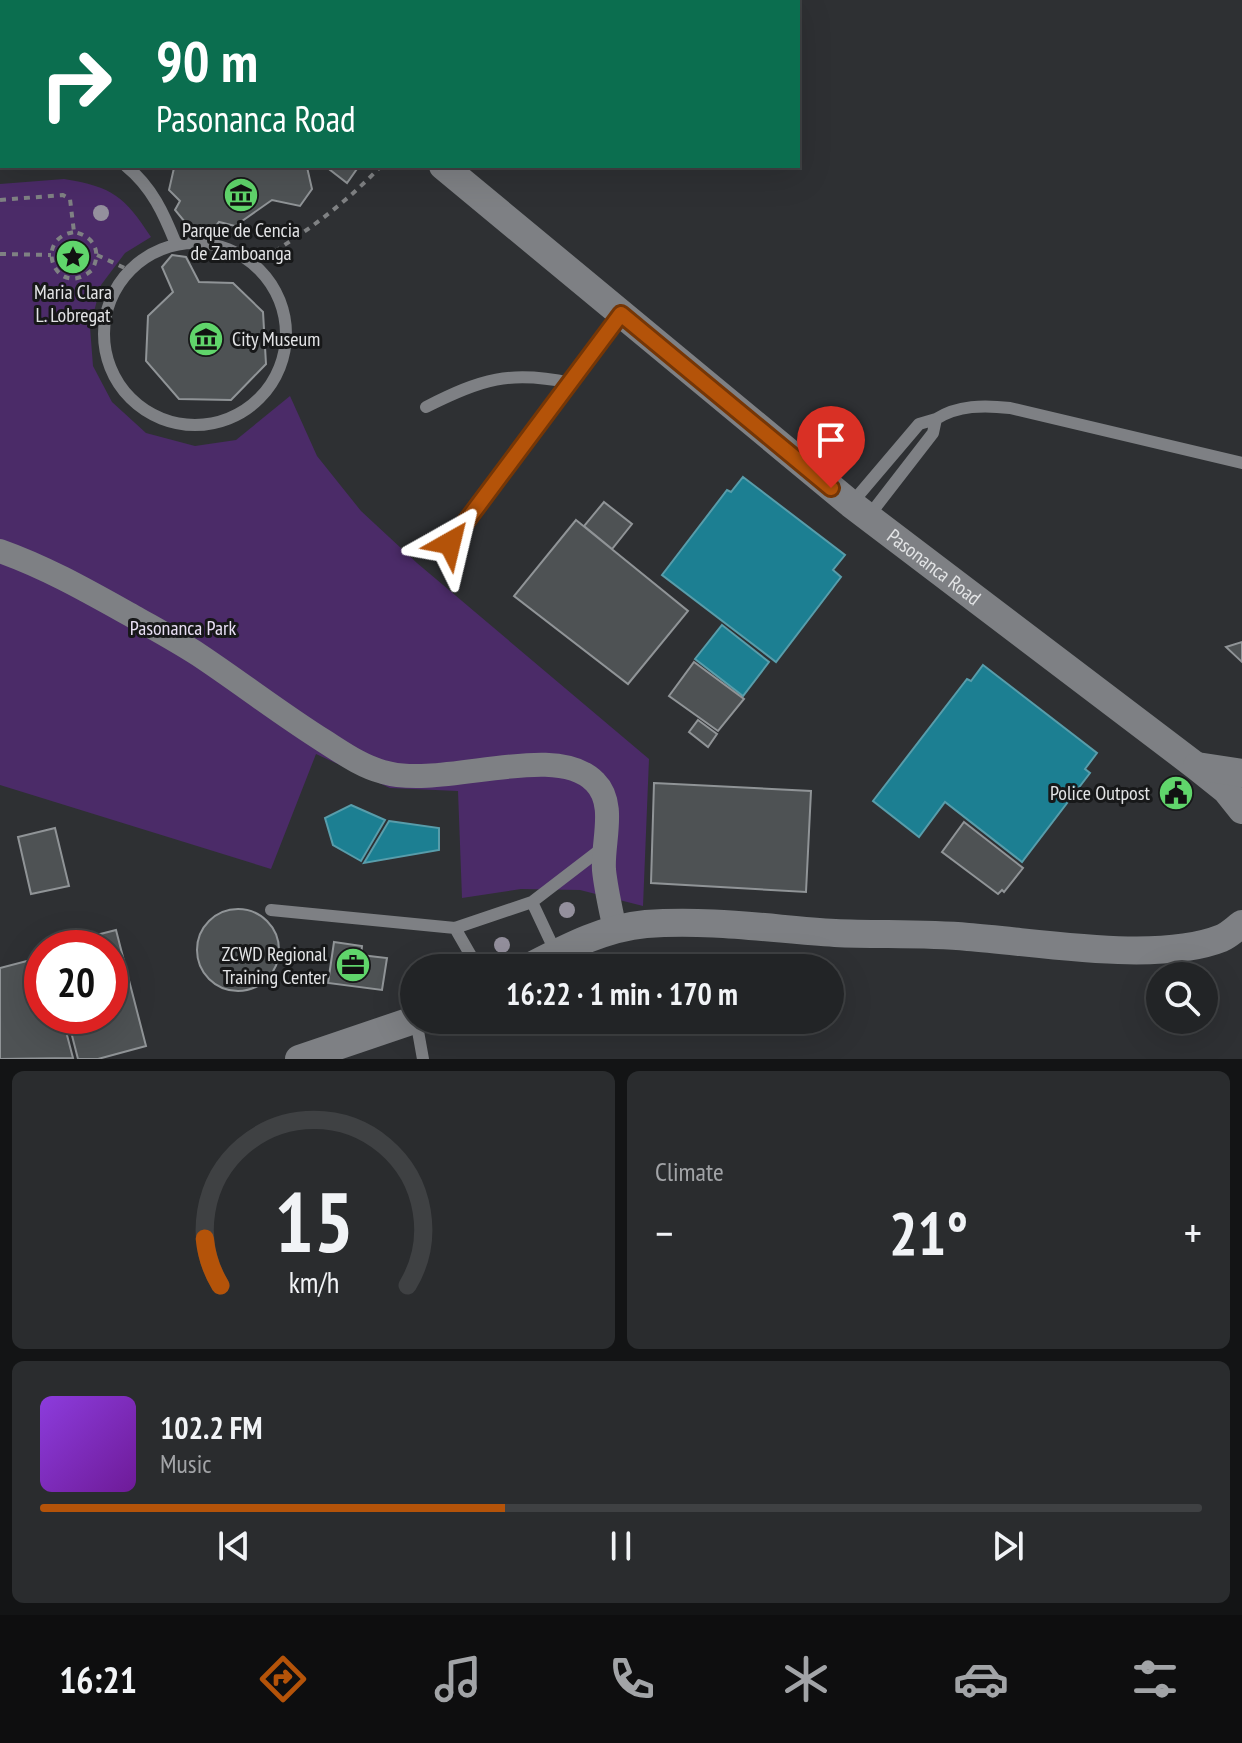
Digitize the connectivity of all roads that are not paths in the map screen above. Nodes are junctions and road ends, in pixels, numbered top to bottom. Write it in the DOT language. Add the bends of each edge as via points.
graph roads {
  1 [pos="128,168"];
  2 [pos="445,168"];
  3 [pos="176,244"];
  4 [pos="621,314"];
  5 [pos="571,383"];
  6 [pos="426,407"];
  7 [pos="936,419"];
  8 [pos="1242,463"];
  9 [pos="860,511"];
  10 [pos="450,543"];
  11 [pos="0,551"];
  12 [pos="1196,766"];
  13 [pos="1242,773"];
  14 [pos="1242,810"];
  15 [pos="605,846"];
  16 [pos="532,902"];
  17 [pos="271,910"];
  18 [pos="455,928"];
  19 [pos="615,930"];
  20 [pos="1236,935"];
  21 [pos="556,953"];
  22 [pos="470,954"];
  23 [pos="400,1025"];
  24 [pos="418,1034"];
  25 [pos="299,1059"];
  26 [pos="423,1059"];
  1 -- 3 [label="lane" via="160,205"];
  2 -- 4 [label="street, Pasonanca Road"];
  3 -- 3 [label="lane" via="151,253 114,290 103,337 107,361 117,383 152,416 175,424 223,422 263,396 276,375 286,328 281,304 270,282 236,253 217,245"];
  4 -- 5 [label="lane"];
  4 -- 9 [label="street, Pasonanca Road"];
  5 -- 6 [label="lane" via="513,377 465,387"];
  5 -- 10 [label="lane"];
  7 -- 8 [label="lane" via="955,410 1010,408"];
  7 -- 9 [label="lane" via="933,433"];
  7 -- 9 [label="lane" via="919,424"];
  9 -- 12 [label="street, Pasonanca Road"];
  11 -- 15 [label="street" via="36,564 198,654 278,712 381,772 430,777 551,763 580,770 605,795"];
  12 -- 13 [label="street"];
  12 -- 14 [label="street, Pasonanca Road"];
  15 -- 16 [label="lane"];
  15 -- 19 [label="street"];
  16 -- 18 [label="lane"];
  16 -- 21 [label="lane"];
  17 -- 18 [label="lane"];
  18 -- 22 [label="lane"];
  19 -- 20 [label="street" via="697,923 1131,949 1185,946"];
  19 -- 21 [label="street"];
  23 -- 25 [label="street"];
  24 -- 26 [label="lane"];
}
